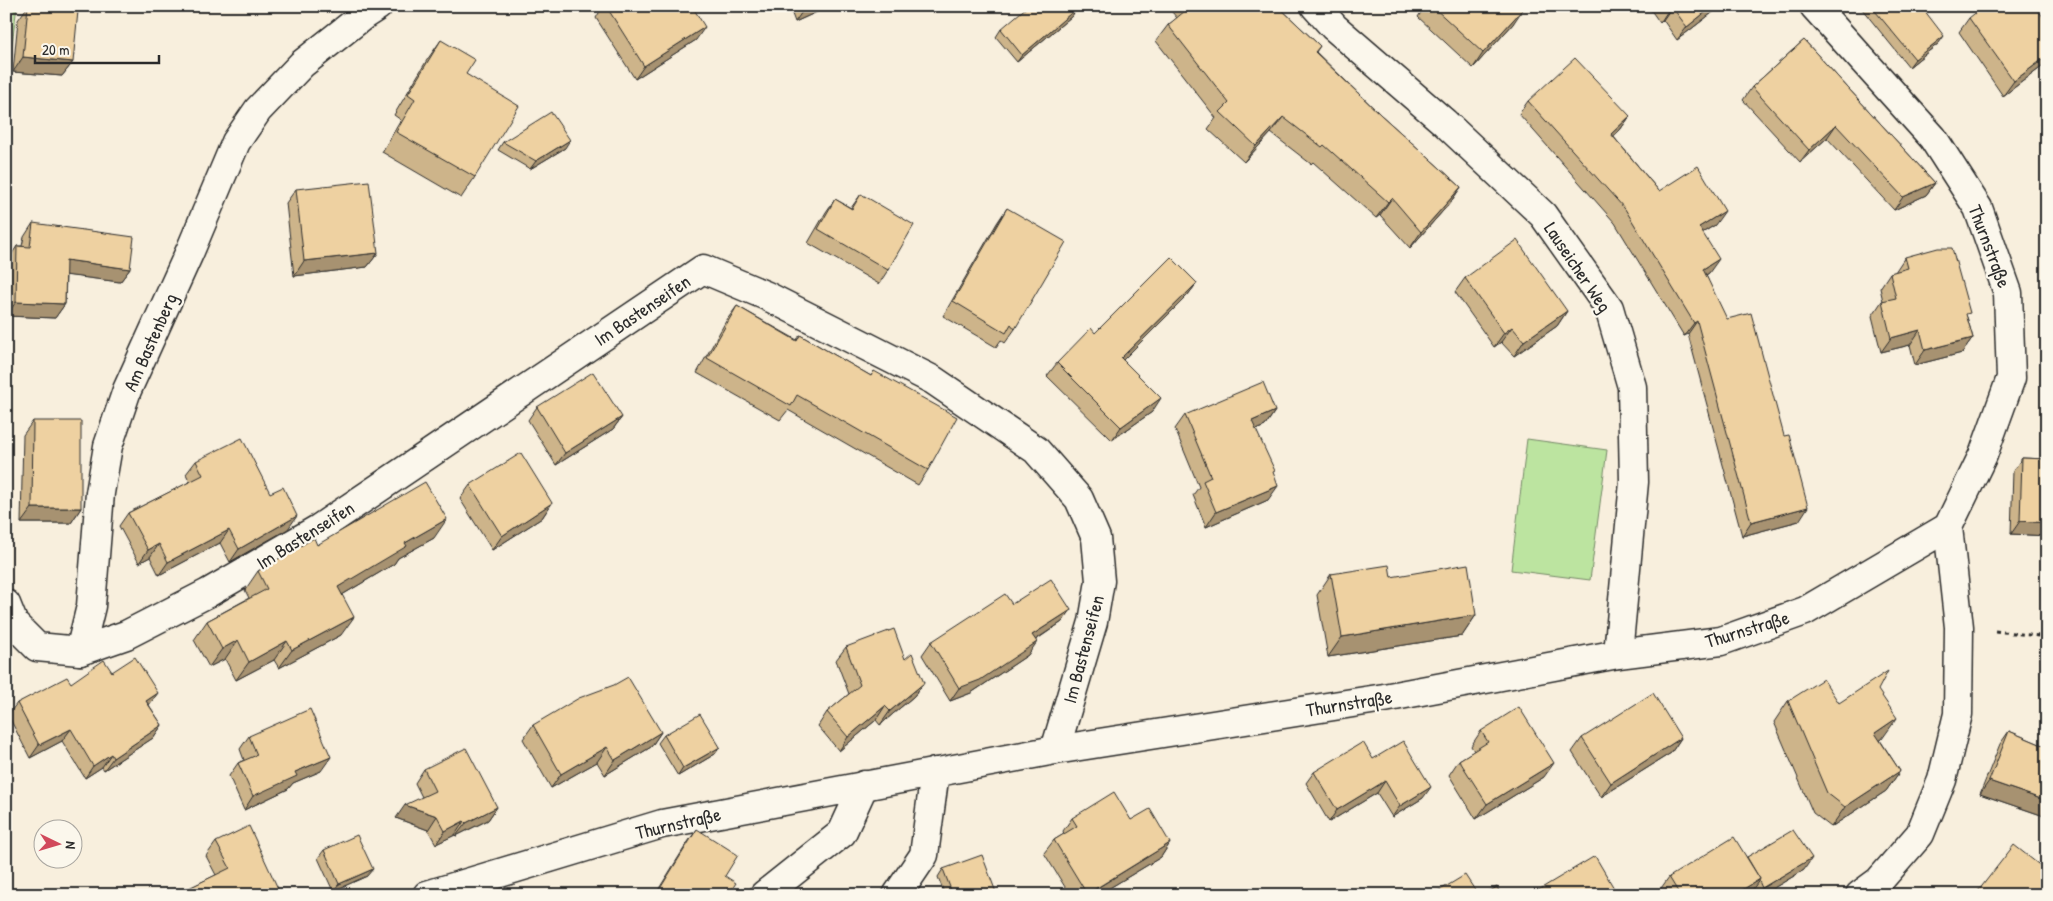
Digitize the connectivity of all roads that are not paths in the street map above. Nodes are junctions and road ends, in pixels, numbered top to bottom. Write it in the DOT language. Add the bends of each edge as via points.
graph roads {
  1 [pos="378,6"];
  2 [pos="1315,6"];
  3 [pos="1814,6"];
  4 [pos="1948,527"];
  5 [pos="6,604"];
  6 [pos="80,651"];
  7 [pos="1618,654"];
  8 [pos="1055,750"];
  9 [pos="935,772"];
  10 [pos="864,785"];
  11 [pos="427,895"];
  12 [pos="764,895"];
  13 [pos="897,895"];
  14 [pos="1860,895"];
  1 -- 6 [label="street, Am Bastenberg" via="302,64 258,110 236,142 128,390 108,446 100,493 91,606"];
  2 -- 7 [label="street, Lauseicher Weg" via="1334,27 1444,122 1543,215 1609,308 1632,387 1634,482"];
  3 -- 4 [label="street, Thurnstraße" via="1933,138 1978,208 2008,293 2011,378 1983,455"];
  4 -- 7 [label="street, Thurnstraße" via="1805,611 1721,641"];
  4 -- 14 [label="street" via="1959,628 1958,714 1942,780 1920,834 1879,881"];
  5 -- 6 [label="street" via="14,624 37,647"];
  6 -- 8 [label="street, Im Bastenseifen" via="126,635 208,593 318,529 703,269 767,296 933,380 1036,450 1079,499 1096,538 1100,581 1093,622"];
  7 -- 8 [label="street, Thurnstraße" via="1384,698"];
  8 -- 9 [label="street, Thurnstraße"];
  9 -- 10 [label="street, Thurnstraße"];
  9 -- 13 [label="street" via="924,855"];
  10 -- 11 [label="street, Thurnstraße" via="662,824"];
  10 -- 12 [label="street" via="842,833"];
}
